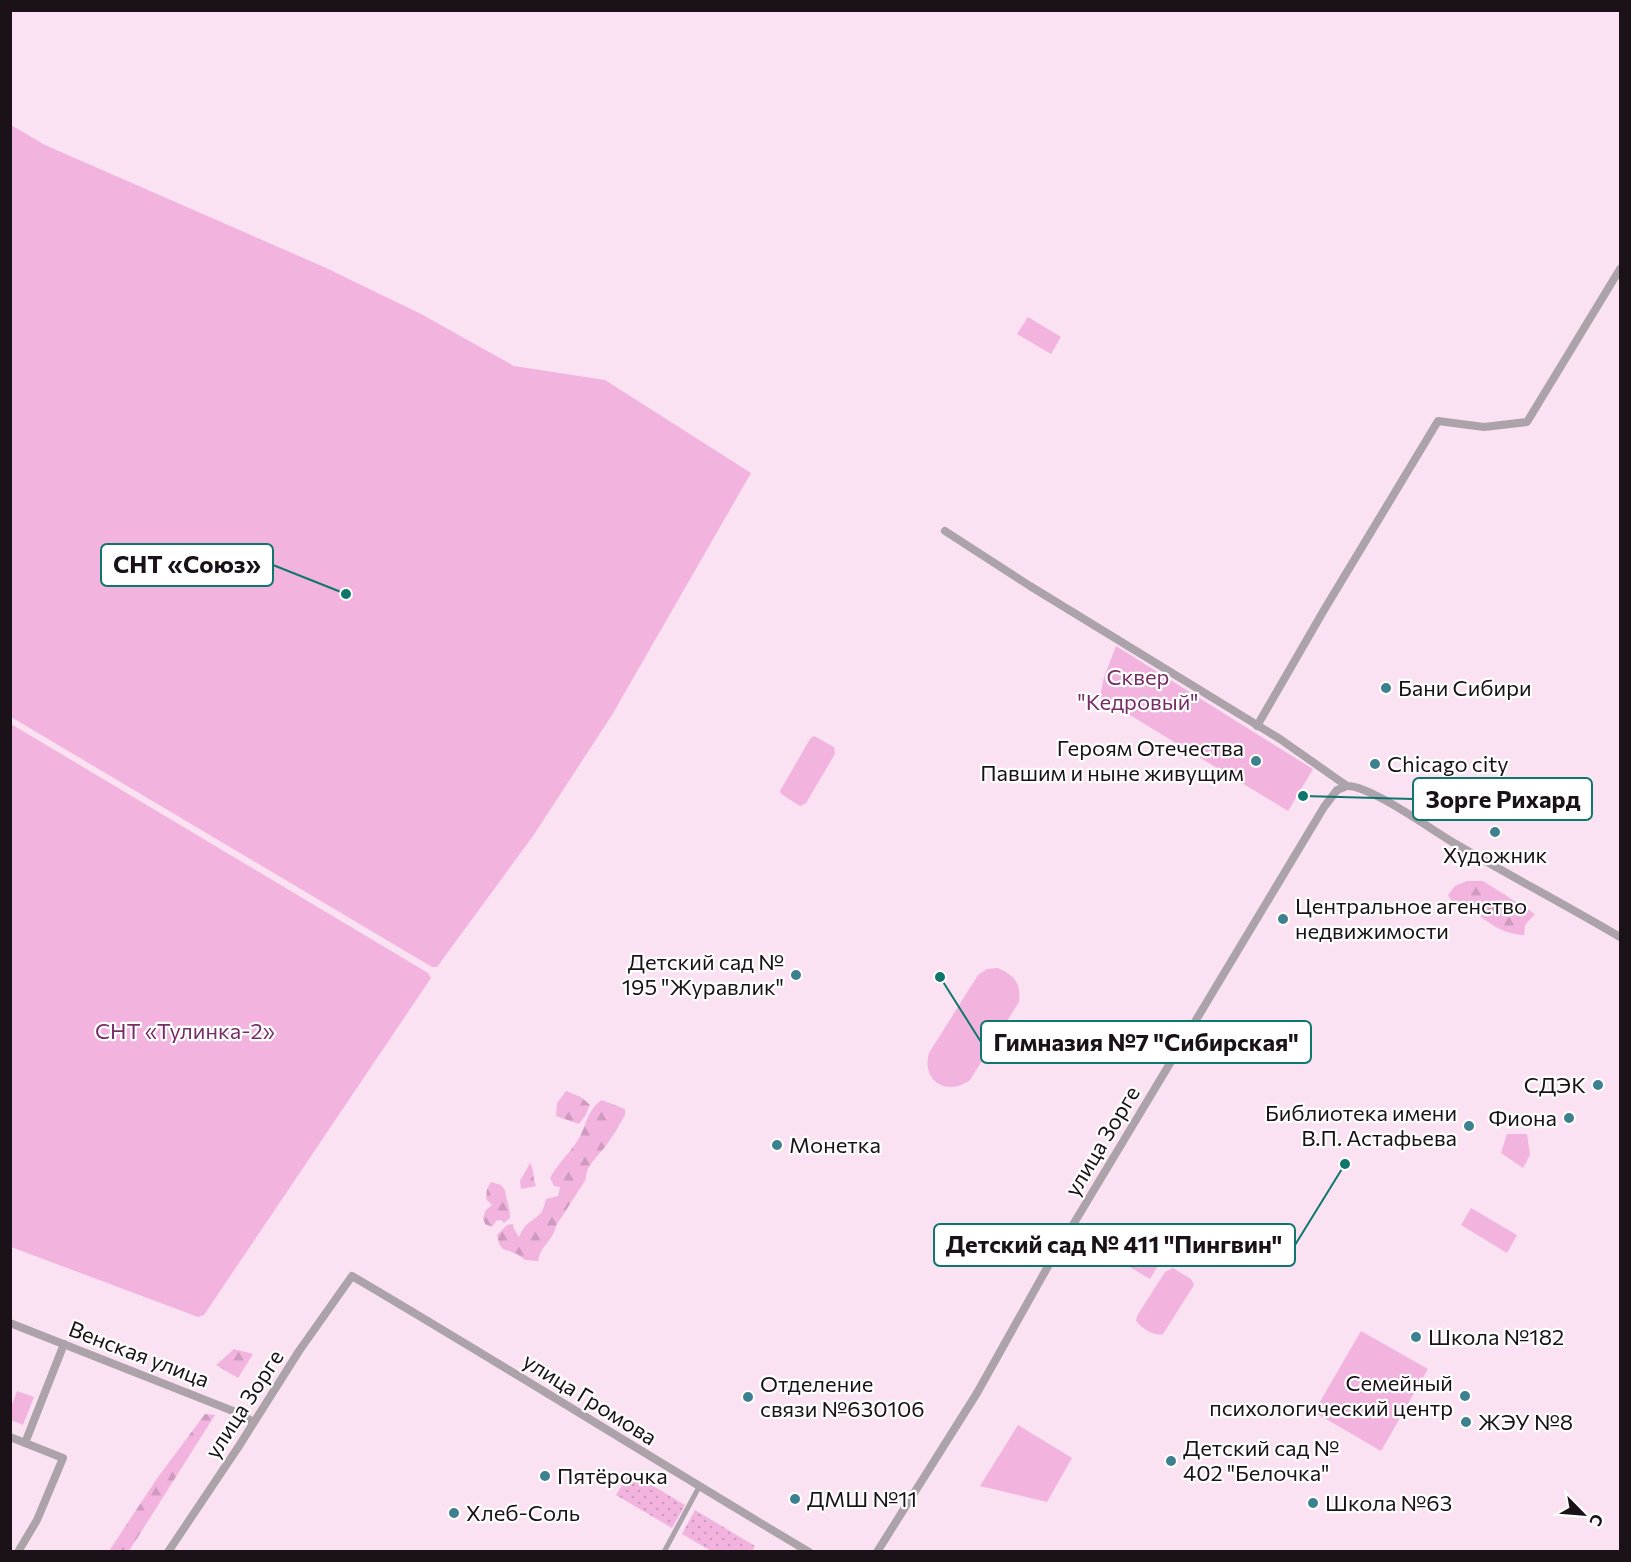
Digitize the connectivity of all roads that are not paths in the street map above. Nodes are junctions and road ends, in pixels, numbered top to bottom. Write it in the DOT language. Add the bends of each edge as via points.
graph roads {
  1 [pos="1620,269"];
  2 [pos="945,531"];
  3 [pos="1257,726"];
  4 [pos="1347,786"];
  5 [pos="1620,937"];
  6 [pos="351,1276"];
  7 [pos="10,1323"];
  8 [pos="64,1344"];
  9 [pos="254,1422"];
  10 [pos="10,1437"];
  11 [pos="25,1443"];
  12 [pos="699,1487"];
  13 [pos="18,1551"];
  14 [pos="168,1551"];
  15 [pos="664,1551"];
  16 [pos="809,1551"];
  17 [pos="877,1551"];
  1 -- 3 [label="street" via="1527,422 1484,427 1438,421"];
  2 -- 3 [label="street"];
  3 -- 4 [label="street"];
  4 -- 5 [label="street" via="1378,797"];
  4 -- 17 [label="street, улица Зорге" via="1323,807 977,1392"];
  6 -- 9 [label="street, улица Зорге"];
  6 -- 12 [label="street, улица Громова"];
  7 -- 8 [label="street, Венская улица"];
  8 -- 9 [label="street, Венская улица"];
  8 -- 11 [label="street"];
  9 -- 14 [label="street, улица Зорге"];
  10 -- 11 [label="street"];
  11 -- 13 [label="street" via="63,1458 37,1520"];
  12 -- 15 [label="street"];
  12 -- 16 [label="street, улица Громова"];
}
